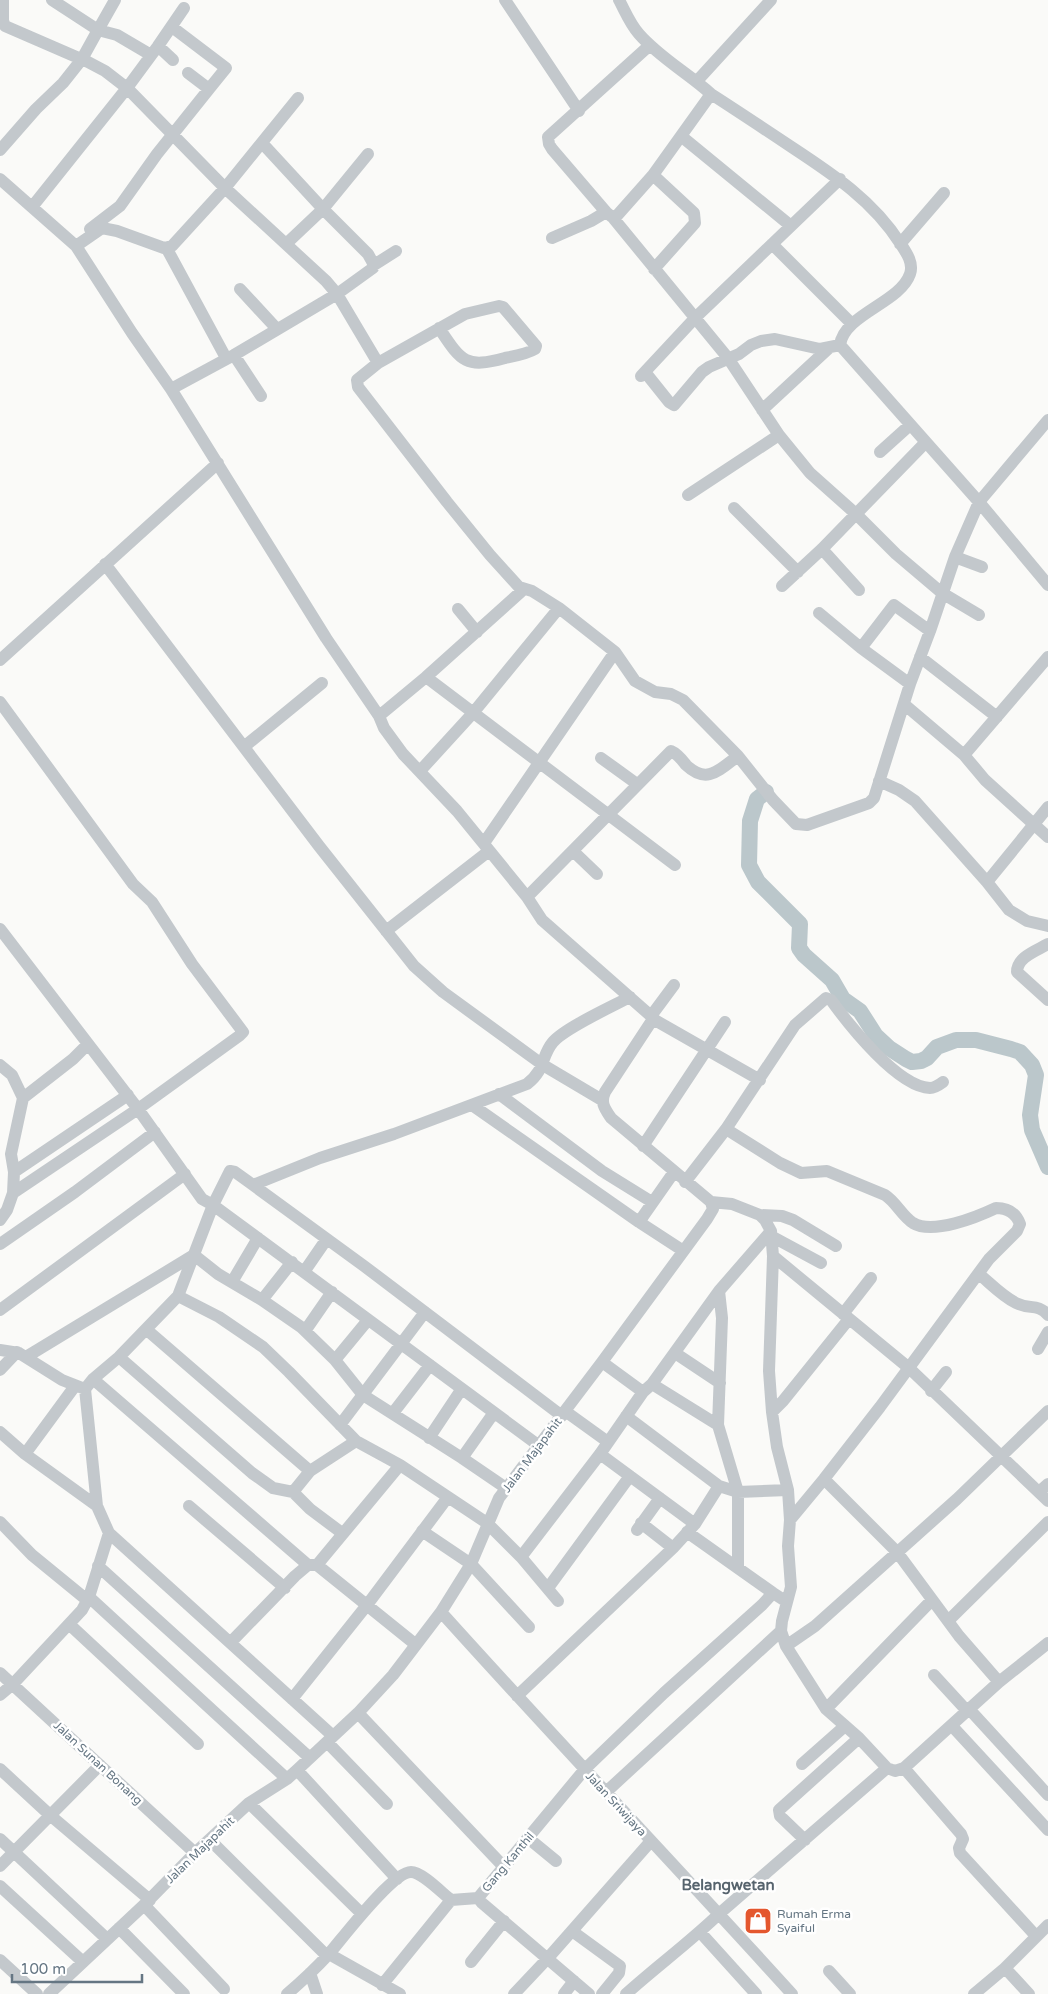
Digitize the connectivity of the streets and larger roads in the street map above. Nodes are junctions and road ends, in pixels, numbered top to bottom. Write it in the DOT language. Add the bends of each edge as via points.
graph roads {
  1 [pos="3,0"];
  2 [pos="52,0"];
  3 [pos="115,0"];
  4 [pos="505,0"];
  5 [pos="619,0"];
  6 [pos="771,0"];
  7 [pos="184,8"];
  8 [pos="172,27"];
  9 [pos="98,30"];
  10 [pos="650,45"];
  11 [pos="154,51"];
  12 [pos="82,60"];
  13 [pos="173,60"];
  14 [pos="188,73"];
  15 [pos="697,81"];
  16 [pos="127,88"];
  17 [pos="209,89"];
  18 [pos="711,94"];
  19 [pos="298,98"];
  20 [pos="579,111"];
  21 [pos="172,133"];
  22 [pos="681,136"];
  23 [pos="263,144"];
  24 [pos="0,150"];
  25 [pos="368,154"];
  26 [pos="653,175"];
  27 [pos="840,179"];
  28 [pos="2,186"];
  29 [pos="225,188"];
  30 [pos="944,193"];
  31 [pos="32,207"];
  32 [pos="323,209"];
  33 [pos="610,216"];
  34 [pos="791,226"];
  35 [pos="552,238"];
  36 [pos="73,243"];
  37 [pos="286,244"];
  38 [pos="772,244"];
  39 [pos="900,244"];
  40 [pos="167,248"];
  41 [pos="396,251"];
  42 [pos="374,265"];
  43 [pos="654,270"];
  44 [pos="240,289"];
  45 [pos="337,294"];
  46 [pos="696,317"];
  47 [pos="852,324"];
  48 [pos="440,328"];
  49 [pos="277,329"];
  50 [pos="835,346"];
  51 [pos="230,357"];
  52 [pos="728,358"];
  53 [pos="378,364"];
  54 [pos="171,389"];
  55 [pos="261,396"];
  56 [pos="762,410"];
  57 [pos="1048,420"];
  58 [pos="910,425"];
  59 [pos="779,435"];
  60 [pos="926,442"];
  61 [pos="880,452"];
  62 [pos="218,463"];
  63 [pos="688,496"];
  64 [pos="978,502"];
  65 [pos="734,508"];
  66 [pos="856,514"];
  67 [pos="822,549"];
  68 [pos="955,557"];
  69 [pos="105,564"];
  70 [pos="982,567"];
  71 [pos="798,572"];
  72 [pos="1048,585"];
  73 [pos="782,586"];
  74 [pos="524,590"];
  75 [pos="859,590"];
  76 [pos="942,593"];
  77 [pos="559,608"];
  78 [pos="458,609"];
  79 [pos="819,613"];
  80 [pos="979,614"];
  81 [pos="930,631"];
  82 [pos="477,632"];
  83 [pos="861,648"];
  84 [pos="615,652"];
  85 [pos="1048,656"];
  86 [pos="920,657"];
  87 [pos="0,660"];
  88 [pos="426,677"];
  89 [pos="322,683"];
  90 [pos="910,684"];
  91 [pos="0,702"];
  92 [pos="905,705"];
  93 [pos="473,713"];
  94 [pos="379,716"];
  95 [pos="997,717"];
  96 [pos="245,746"];
  97 [pos="738,756"];
  98 [pos="964,756"];
  99 [pos="601,758"];
  100 [pos="539,763"];
  101 [pos="420,771"];
  102 [pos="879,781"];
  103 [pos="637,784"];
  104 [pos="1048,808"];
  105 [pos="608,814"];
  106 [pos="1034,825"];
  107 [pos="1048,838"];
  108 [pos="486,847"];
  109 [pos="573,851"];
  110 [pos="675,865"];
  111 [pos="597,874"];
  112 [pos="987,882"];
  113 [pos="527,897"];
  114 [pos="1048,926"];
  115 [pos="0,929"];
  116 [pos="386,931"];
  117 [pos="1048,944"];
  118 [pos="674,985"];
  119 [pos="630,997"];
  120 [pos="1048,1000"];
  121 [pos="652,1018"];
  122 [pos="725,1022"];
  123 [pos="88,1044"];
  124 [pos="707,1049"];
  125 [pos="0,1065"];
  126 [pos="543,1065"];
  127 [pos="760,1080"];
  128 [pos="943,1082"];
  129 [pos="500,1094"];
  130 [pos="128,1095"];
  131 [pos="23,1098"];
  132 [pos="602,1100"];
  133 [pos="472,1105"];
  134 [pos="138,1109"];
  135 [pos="726,1129"];
  136 [pos="155,1132"];
  137 [pos="643,1146"];
  138 [pos="0,1147"];
  139 [pos="11,1154"];
  140 [pos="14,1172"];
  141 [pos="674,1172"];
  142 [pos="185,1174"];
  143 [pos="685,1182"];
  144 [pos="253,1185"];
  145 [pos="13,1193"];
  146 [pos="652,1202"];
  147 [pos="711,1202"];
  148 [pos="213,1205"];
  149 [pos="760,1215"];
  150 [pos="0,1220"];
  151 [pos="639,1222"];
  152 [pos="771,1233"];
  153 [pos="258,1238"];
  154 [pos="326,1240"];
  155 [pos="0,1244"];
  156 [pos="836,1246"];
  157 [pos="682,1250"];
  158 [pos="194,1255"];
  159 [pos="773,1256"];
  160 [pos="292,1262"];
  161 [pos="821,1263"];
  162 [pos="304,1272"];
  163 [pos="979,1274"];
  164 [pos="870,1278"];
  165 [pos="232,1282"];
  166 [pos="719,1291"];
  167 [pos="332,1292"];
  168 [pos="178,1296"];
  169 [pos="262,1300"];
  170 [pos="0,1310"];
  171 [pos="425,1312"];
  172 [pos="1048,1315"];
  173 [pos="846,1316"];
  174 [pos="368,1320"];
  175 [pos="147,1330"];
  176 [pos="306,1331"];
  177 [pos="1048,1332"];
  178 [pos="401,1343"];
  179 [pos="1038,1349"];
  180 [pos="0,1350"];
  181 [pos="675,1353"];
  182 [pos="21,1354"];
  183 [pos="119,1358"];
  184 [pos="335,1360"];
  185 [pos="602,1362"];
  186 [pos="430,1365"];
  187 [pos="909,1368"];
  188 [pos="0,1370"];
  189 [pos="946,1372"];
  190 [pos="93,1379"];
  191 [pos="720,1383"];
  192 [pos="80,1388"];
  193 [pos="647,1388"];
  194 [pos="461,1390"];
  195 [pos="931,1391"];
  196 [pos="363,1395"];
  197 [pos="1048,1411"];
  198 [pos="772,1412"];
  199 [pos="393,1413"];
  200 [pos="494,1414"];
  201 [pos="563,1414"];
  202 [pos="626,1416"];
  203 [pos="718,1424"];
  204 [pos="340,1425"];
  205 [pos="0,1432"];
  206 [pos="429,1438"];
  207 [pos="356,1440"];
  208 [pos="608,1442"];
  209 [pos="538,1445"];
  210 [pos="25,1454"];
  211 [pos="600,1454"];
  212 [pos="1003,1456"];
  213 [pos="462,1458"];
  214 [pos="400,1465"];
  215 [pos="310,1471"];
  216 [pos="630,1476"];
  217 [pos="824,1479"];
  218 [pos="719,1486"];
  219 [pos="506,1488"];
  220 [pos="788,1490"];
  221 [pos="293,1492"];
  222 [pos="738,1492"];
  223 [pos="1045,1492"];
  224 [pos="448,1496"];
  225 [pos="660,1498"];
  226 [pos="97,1506"];
  227 [pos="189,1506"];
  228 [pos="790,1520"];
  229 [pos="0,1522"];
  230 [pos="1048,1522"];
  231 [pos="487,1523"];
  232 [pos="691,1528"];
  233 [pos="422,1531"];
  234 [pos="109,1533"];
  235 [pos="342,1533"];
  236 [pos="673,1548"];
  237 [pos="897,1552"];
  238 [pos="521,1557"];
  239 [pos="471,1564"];
  240 [pos="312,1565"];
  241 [pos="98,1566"];
  242 [pos="738,1567"];
  243 [pos="285,1588"];
  244 [pos="548,1588"];
  245 [pos="772,1593"];
  246 [pos="88,1599"];
  247 [pos="932,1600"];
  248 [pos="558,1601"];
  249 [pos="787,1602"];
  250 [pos="366,1605"];
  251 [pos="441,1612"];
  252 [pos="948,1621"];
  253 [pos="70,1625"];
  254 [pos="528,1628"];
  255 [pos="781,1631"];
  256 [pos="231,1642"];
  257 [pos="1048,1643"];
  258 [pos="416,1644"];
  259 [pos="786,1646"];
  260 [pos="0,1673"];
  261 [pos="934,1675"];
  262 [pos="999,1682"];
  263 [pos="13,1684"];
  264 [pos="0,1695"];
  265 [pos="517,1696"];
  266 [pos="292,1699"];
  267 [pos="826,1709"];
  268 [pos="969,1711"];
  269 [pos="358,1713"];
  270 [pos="845,1726"];
  271 [pos="952,1726"];
  272 [pos="858,1738"];
  273 [pos="330,1739"];
  274 [pos="198,1744"];
  275 [pos="310,1758"];
  276 [pos="802,1764"];
  277 [pos="100,1765"];
  278 [pos="887,1768"];
  279 [pos="904,1768"];
  280 [pos="0,1769"];
  281 [pos="297,1770"];
  282 [pos="585,1770"];
  283 [pos="287,1779"];
  284 [pos="606,1792"];
  285 [pos="1048,1795"];
  286 [pos="249,1803"];
  287 [pos="387,1804"];
  288 [pos="51,1816"];
  289 [pos="1048,1830"];
  290 [pos="528,1838"];
  291 [pos="0,1839"];
  292 [pos="210,1840"];
  293 [pos="806,1840"];
  294 [pos="651,1841"];
  295 [pos="14,1851"];
  296 [pos="195,1853"];
  297 [pos="556,1861"];
  298 [pos="0,1866"];
  299 [pos="504,1867"];
  300 [pos="397,1878"];
  301 [pos="0,1886"];
  302 [pos="478,1898"];
  303 [pos="451,1900"];
  304 [pos="147,1903"];
  305 [pos="720,1913"];
  306 [pos="362,1914"];
  307 [pos="504,1921"];
  308 [pos="1048,1925"];
  309 [pos="119,1928"];
  310 [pos="572,1931"];
  311 [pos="700,1932"];
  312 [pos="1036,1936"];
  313 [pos="107,1939"];
  314 [pos="328,1955"];
  315 [pos="548,1958"];
  316 [pos="0,1960"];
  317 [pos="83,1962"];
  318 [pos="471,1962"];
  319 [pos="1005,1968"];
  320 [pos="829,1971"];
  321 [pos="310,1973"];
  322 [pos="574,1981"];
  323 [pos="382,1984"];
  324 [pos="224,1989"];
  325 [pos="37,1994"];
  326 [pos="49,1994"];
  327 [pos="184,1994"];
  328 [pos="287,1994"];
  329 [pos="318,1994"];
  330 [pos="400,1994"];
  331 [pos="514,1994"];
  332 [pos="564,1994"];
  333 [pos="589,1994"];
  334 [pos="602,1994"];
  335 [pos="626,1994"];
  336 [pos="756,1994"];
  337 [pos="792,1994"];
  338 [pos="850,1994"];
  339 [pos="974,1994"];
  340 [pos="1029,1994"];
  1 -- 12 [label="street" via="5,26"];
  2 -- 9 [label="street"];
  3 -- 9 [label="street"];
  4 -- 20 [label="street"];
  5 -- 10 [label="street" via="638,33"];
  6 -- 15 [label="street"];
  7 -- 8 [label="street"];
  8 -- 11 [label="street"];
  8 -- 17 [label="street" via="226,68"];
  9 -- 11 [label="street"];
  9 -- 12 [label="street"];
  10 -- 15 [label="street"];
  10 -- 20 [label="street"];
  11 -- 13 [label="street"];
  11 -- 16 [label="street"];
  12 -- 16 [label="street" via="105,70"];
  12 -- 24 [label="street"];
  14 -- 17 [label="street"];
  15 -- 18 [label="street"];
  16 -- 21 [label="street"];
  16 -- 31 [label="street"];
  17 -- 21 [label="street"];
  18 -- 22 [label="street"];
  18 -- 27 [label="street"];
  19 -- 23 [label="street"];
  20 -- 33 [label="street" via="550,134 549,144"];
  21 -- 29 [label="street"];
  21 -- 36 [label="street" via="120,206"];
  22 -- 26 [label="street"];
  22 -- 34 [label="street"];
  23 -- 29 [label="street"];
  23 -- 32 [label="street"];
  25 -- 32 [label="street"];
  26 -- 33 [label="street"];
  26 -- 43 [label="street" via="694,213 696,220"];
  27 -- 34 [label="street"];
  27 -- 39 [label="street" via="873,208"];
  28 -- 31 [label="street"];
  29 -- 37 [label="street"];
  29 -- 40 [label="street" via="178,241"];
  30 -- 39 [label="street"];
  31 -- 36 [label="street"];
  32 -- 37 [label="street"];
  32 -- 42 [label="street" via="368,254"];
  33 -- 35 [label="street"];
  33 -- 43 [label="street"];
  34 -- 38 [label="street"];
  36 -- 40 [label="street" via="102,228"];
  36 -- 54 [label="street"];
  37 -- 45 [label="street"];
  38 -- 46 [label="street"];
  38 -- 47 [label="street"];
  39 -- 47 [label="street" via="911,267 907,279"];
  40 -- 51 [label="street"];
  41 -- 42 [label="street"];
  42 -- 45 [label="street"];
  43 -- 46 [label="street"];
  44 -- 49 [label="street"];
  45 -- 49 [label="street"];
  45 -- 53 [label="street"];
  46 -- 52 [label="street"];
  46 -- 52 [label="street" via="643,374 674,405 702,372"];
  47 -- 50 [label="street"];
  48 -- 48 [label="street" via="465,314 500,306 536,346 492,362 474,364 453,349"];
  48 -- 53 [label="street"];
  49 -- 51 [label="street"];
  50 -- 52 [label="street" via="820,349 768,339"];
  50 -- 56 [label="street"];
  50 -- 58 [label="street"];
  51 -- 54 [label="street"];
  51 -- 55 [label="street"];
  52 -- 56 [label="street"];
  53 -- 74 [label="street" via="357,380 358,386 490,555"];
  54 -- 62 [label="street"];
  56 -- 59 [label="street"];
  57 -- 64 [label="street"];
  58 -- 60 [label="street"];
  58 -- 61 [label="street"];
  59 -- 63 [label="street"];
  59 -- 66 [label="street" via="810,473"];
  60 -- 64 [label="street"];
  60 -- 66 [label="street"];
  62 -- 69 [label="street"];
  62 -- 94 [label="street" via="326,638"];
  64 -- 68 [label="street"];
  64 -- 72 [label="street"];
  65 -- 71 [label="street"];
  66 -- 67 [label="street"];
  66 -- 76 [label="street"];
  67 -- 71 [label="street"];
  67 -- 75 [label="street"];
  68 -- 70 [label="street"];
  68 -- 76 [label="street"];
  69 -- 87 [label="street"];
  69 -- 96 [label="street"];
  71 -- 73 [label="street"];
  74 -- 77 [label="street" via="532,591"];
  74 -- 82 [label="street"];
  76 -- 80 [label="street"];
  76 -- 81 [label="street"];
  77 -- 84 [label="street"];
  77 -- 93 [label="street"];
  78 -- 82 [label="street"];
  79 -- 83 [label="street"];
  81 -- 83 [label="street" via="894,605"];
  81 -- 86 [label="street"];
  82 -- 88 [label="street"];
  83 -- 90 [label="street"];
  84 -- 97 [label="street" via="635,681 654,692 671,694 683,700"];
  84 -- 100 [label="street"];
  85 -- 95 [label="street"];
  86 -- 90 [label="street"];
  86 -- 95 [label="street"];
  88 -- 93 [label="street"];
  88 -- 94 [label="street"];
  89 -- 96 [label="street"];
  90 -- 92 [label="street"];
  91 -- 134 [label="street" via="133,884 152,902 192,964 243,1032"];
  92 -- 98 [label="street"];
  92 -- 102 [label="street"];
  93 -- 100 [label="street"];
  93 -- 101 [label="street"];
  94 -- 101 [label="street" via="395,745"];
  95 -- 98 [label="street"];
  96 -- 116 [label="street"];
  97 -- 102 [label="street" via="772,800 796,824 808,825 869,803"];
  97 -- 103 [label="street" via="715,772 702,776 671,751"];
  98 -- 106 [label="street"];
  99 -- 103 [label="street"];
  100 -- 105 [label="street"];
  100 -- 108 [label="street"];
  101 -- 108 [label="street"];
  102 -- 112 [label="street" via="915,801"];
  103 -- 105 [label="street"];
  104 -- 106 [label="street"];
  105 -- 109 [label="street"];
  105 -- 110 [label="street"];
  106 -- 107 [label="street"];
  106 -- 112 [label="street"];
  108 -- 113 [label="street"];
  108 -- 116 [label="street"];
  109 -- 111 [label="street"];
  109 -- 113 [label="street"];
  112 -- 114 [label="street" via="1017,917"];
  113 -- 119 [label="street" via="548,926"];
  115 -- 123 [label="street"];
  116 -- 126 [label="street" via="414,966 443,992"];
  117 -- 120 [label="street" via="1021,960 1016,972"];
  118 -- 121 [label="street"];
  119 -- 121 [label="street"];
  119 -- 126 [label="street" via="554,1041"];
  121 -- 124 [label="street"];
  121 -- 132 [label="street"];
  122 -- 124 [label="street"];
  123 -- 130 [label="street"];
  123 -- 131 [label="street"];
  124 -- 127 [label="street"];
  124 -- 137 [label="street"];
  125 -- 131 [label="street" via="12,1075"];
  126 -- 129 [label="street" via="527,1084"];
  126 -- 132 [label="street"];
  127 -- 128 [label="street" via="795,1024 826,998 868,1047 890,1067 927,1088"];
  127 -- 135 [label="street"];
  129 -- 133 [label="street"];
  129 -- 146 [label="street" via="602,1170"];
  130 -- 134 [label="street"];
  130 -- 140 [label="street"];
  131 -- 139 [label="street"];
  132 -- 137 [label="street" via="611,1118"];
  133 -- 144 [label="street"];
  133 -- 151 [label="street"];
  134 -- 136 [label="street"];
  134 -- 145 [label="street"];
  135 -- 143 [label="street"];
  135 -- 163 [label="street" via="780,1163 801,1172 827,1171 885,1195 911,1221 921,1226 954,1225 996,1208 1013,1213 1020,1224 1017,1231"];
  136 -- 142 [label="street"];
  136 -- 155 [label="street"];
  137 -- 141 [label="street"];
  138 -- 139 [label="street"];
  139 -- 140 [label="street"];
  140 -- 145 [label="street"];
  141 -- 143 [label="street"];
  141 -- 146 [label="street"];
  142 -- 148 [label="street" via="202,1199"];
  142 -- 170 [label="street"];
  143 -- 147 [label="street"];
  144 -- 148 [label="street" via="230,1171"];
  144 -- 154 [label="street"];
  145 -- 150 [label="street"];
  146 -- 151 [label="street"];
  147 -- 149 [label="street" via="732,1204"];
  147 -- 157 [label="street, Jalan Majapahit" via="713,1209"];
  148 -- 153 [label="street"];
  148 -- 158 [label="street"];
  149 -- 152 [label="street"];
  149 -- 156 [label="street" via="793,1220"];
  151 -- 157 [label="street"];
  152 -- 159 [label="street"];
  152 -- 161 [label="street"];
  152 -- 166 [label="street"];
  153 -- 160 [label="street"];
  153 -- 165 [label="street"];
  154 -- 162 [label="street"];
  154 -- 171 [label="street"];
  157 -- 185 [label="street, Jalan Majapahit"];
  158 -- 165 [label="street"];
  158 -- 168 [label="street"];
  158 -- 182 [label="street"];
  159 -- 173 [label="street"];
  159 -- 198 [label="street" via="769,1371"];
  160 -- 162 [label="street"];
  160 -- 169 [label="street"];
  162 -- 167 [label="street"];
  163 -- 172 [label="street" via="1010,1300 1023,1306 1038,1307"];
  163 -- 187 [label="street"];
  164 -- 173 [label="street"];
  165 -- 169 [label="street"];
  166 -- 181 [label="street"];
  166 -- 191 [label="street" via="722,1318"];
  167 -- 174 [label="street"];
  167 -- 176 [label="street"];
  168 -- 175 [label="street"];
  168 -- 204 [label="street" via="219,1317 263,1347"];
  169 -- 176 [label="street"];
  171 -- 178 [label="street"];
  171 -- 201 [label="street"];
  173 -- 187 [label="street"];
  173 -- 198 [label="street"];
  174 -- 178 [label="street"];
  174 -- 184 [label="street"];
  175 -- 183 [label="street"];
  175 -- 215 [label="street"];
  176 -- 184 [label="street"];
  177 -- 179 [label="street"];
  178 -- 186 [label="street"];
  178 -- 196 [label="street"];
  180 -- 182 [label="street"];
  181 -- 191 [label="street"];
  181 -- 193 [label="street"];
  182 -- 188 [label="street"];
  182 -- 192 [label="street"];
  183 -- 190 [label="street"];
  183 -- 221 [label="street" via="263,1482 273,1488"];
  184 -- 196 [label="street"];
  185 -- 193 [label="street"];
  185 -- 201 [label="street, Jalan Majapahit"];
  186 -- 194 [label="street"];
  186 -- 199 [label="street"];
  187 -- 195 [label="street"];
  187 -- 217 [label="street"];
  189 -- 195 [label="street"];
  190 -- 192 [label="street"];
  190 -- 240 [label="street"];
  191 -- 203 [label="street"];
  192 -- 210 [label="street"];
  192 -- 226 [label="street"];
  193 -- 202 [label="street"];
  193 -- 203 [label="street"];
  194 -- 200 [label="street"];
  194 -- 206 [label="street"];
  195 -- 212 [label="street"];
  196 -- 199 [label="street"];
  196 -- 204 [label="street"];
  197 -- 212 [label="street"];
  198 -- 220 [label="street"];
  199 -- 206 [label="street"];
  200 -- 209 [label="street"];
  200 -- 213 [label="street"];
  201 -- 208 [label="street"];
  201 -- 209 [label="street, Jalan Majapahit"];
  202 -- 208 [label="street"];
  202 -- 218 [label="street"];
  203 -- 222 [label="street"];
  204 -- 207 [label="street"];
  205 -- 210 [label="street"];
  206 -- 213 [label="street"];
  207 -- 214 [label="street"];
  207 -- 215 [label="street"];
  208 -- 211 [label="street"];
  209 -- 219 [label="street, Jalan Majapahit"];
  210 -- 226 [label="street"];
  211 -- 216 [label="street"];
  211 -- 238 [label="street"];
  212 -- 223 [label="street"];
  212 -- 237 [label="street"];
  213 -- 219 [label="street"];
  214 -- 224 [label="street"];
  214 -- 235 [label="street"];
  215 -- 221 [label="street"];
  216 -- 225 [label="street"];
  216 -- 244 [label="street"];
  217 -- 228 [label="street"];
  217 -- 237 [label="street"];
  218 -- 222 [label="street"];
  218 -- 232 [label="street"];
  219 -- 231 [label="street, Jalan Majapahit"];
  220 -- 222 [label="street"];
  220 -- 228 [label="street"];
  221 -- 235 [label="street"];
  222 -- 242 [label="street"];
  224 -- 231 [label="street"];
  224 -- 233 [label="street"];
  225 -- 232 [label="street"];
  225 -- 236 [label="street" via="639,1526"];
  226 -- 234 [label="street"];
  227 -- 243 [label="street"];
  228 -- 249 [label="street" via="791,1586"];
  229 -- 246 [label="street" via="32,1555"];
  230 -- 252 [label="street"];
  231 -- 238 [label="street"];
  231 -- 239 [label="street, Jalan Majapahit"];
  232 -- 236 [label="street"];
  232 -- 242 [label="street"];
  233 -- 239 [label="street"];
  233 -- 250 [label="street"];
  234 -- 241 [label="street"];
  234 -- 256 [label="street"];
  235 -- 240 [label="street"];
  236 -- 265 [label="street"];
  237 -- 247 [label="street"];
  237 -- 259 [label="street" via="815,1626"];
  238 -- 244 [label="street"];
  239 -- 251 [label="street, Jalan Majapahit"];
  239 -- 254 [label="street"];
  240 -- 243 [label="street"];
  240 -- 250 [label="street"];
  241 -- 246 [label="street"];
  241 -- 275 [label="street"];
  242 -- 245 [label="street"];
  243 -- 256 [label="street"];
  244 -- 248 [label="street"];
  245 -- 249 [label="street"];
  245 -- 282 [label="street, Gang Kanthil"];
  246 -- 253 [label="street"];
  246 -- 283 [label="street"];
  247 -- 252 [label="street"];
  247 -- 267 [label="street"];
  249 -- 255 [label="street"];
  250 -- 258 [label="street"];
  250 -- 266 [label="street"];
  251 -- 258 [label="street, Jalan Majapahit"];
  251 -- 265 [label="street, Jalan Sriwijaya"];
  252 -- 262 [label="street"];
  253 -- 263 [label="street"];
  253 -- 274 [label="street"];
  255 -- 259 [label="street"];
  255 -- 284 [label="street"];
  256 -- 266 [label="street"];
  257 -- 262 [label="street"];
  258 -- 269 [label="street, Jalan Majapahit"];
  259 -- 267 [label="street"];
  260 -- 263 [label="street, Jalan Sunan Bonang"];
  261 -- 268 [label="street"];
  262 -- 268 [label="street"];
  263 -- 264 [label="street"];
  263 -- 277 [label="street, Jalan Sunan Bonang"];
  265 -- 282 [label="street, Jalan Sriwijaya"];
  266 -- 273 [label="street"];
  267 -- 270 [label="street"];
  268 -- 271 [label="street"];
  268 -- 285 [label="street"];
  269 -- 273 [label="street, Jalan Majapahit"];
  269 -- 299 [label="street"];
  270 -- 272 [label="street"];
  270 -- 276 [label="street"];
  271 -- 279 [label="street"];
  271 -- 289 [label="street"];
  272 -- 278 [label="street"];
  272 -- 293 [label="street" via="779,1810 780,1816"];
  273 -- 275 [label="street, Jalan Majapahit"];
  273 -- 287 [label="street"];
  275 -- 281 [label="street, Jalan Majapahit"];
  277 -- 288 [label="street"];
  277 -- 296 [label="street, Jalan Sunan Bonang"];
  278 -- 279 [label="street" via="898,1771"];
  278 -- 293 [label="street"];
  279 -- 312 [label="street" via="961,1834 960,1853"];
  280 -- 288 [label="street"];
  281 -- 283 [label="street, Jalan Majapahit"];
  281 -- 300 [label="street"];
  282 -- 284 [label="street, Jalan Sriwijaya"];
  282 -- 290 [label="street, Gang Kanthil"];
  283 -- 286 [label="street, Jalan Majapahit"];
  284 -- 294 [label="street, Jalan Sriwijaya"];
  286 -- 292 [label="street, Jalan Majapahit"];
  286 -- 306 [label="street"];
  288 -- 295 [label="street"];
  288 -- 304 [label="street"];
  290 -- 297 [label="street"];
  290 -- 299 [label="street, Gang Kanthil"];
  291 -- 295 [label="street"];
  292 -- 296 [label="street, Jalan Majapahit"];
  292 -- 314 [label="street"];
  293 -- 305 [label="street"];
  294 -- 305 [label="street, Jalan Sriwijaya"];
  294 -- 310 [label="street"];
  295 -- 298 [label="street"];
  295 -- 313 [label="street"];
  296 -- 304 [label="street, Jalan Majapahit"];
  299 -- 302 [label="street, Gang Kanthil"];
  300 -- 303 [label="street" via="407,1872 417,1873"];
  300 -- 306 [label="street"];
  301 -- 317 [label="street"];
  302 -- 303 [label="street, Gang Kanthil"];
  302 -- 307 [label="street"];
  303 -- 323 [label="street"];
  304 -- 309 [label="street, Jalan Majapahit"];
  304 -- 324 [label="street"];
  305 -- 311 [label="street"];
  305 -- 337 [label="street, Jalan Sriwijaya"];
  306 -- 314 [label="street"];
  307 -- 315 [label="street"];
  307 -- 318 [label="street"];
  308 -- 312 [label="street"];
  309 -- 313 [label="street, Jalan Majapahit"];
  309 -- 327 [label="street"];
  310 -- 315 [label="street"];
  310 -- 334 [label="street" via="620,1966 619,1973"];
  311 -- 335 [label="street"];
  311 -- 336 [label="street"];
  312 -- 319 [label="street"];
  313 -- 317 [label="street, Jalan Majapahit"];
  314 -- 321 [label="street"];
  314 -- 323 [label="street"];
  315 -- 322 [label="street"];
  315 -- 331 [label="street"];
  316 -- 325 [label="street"];
  317 -- 326 [label="street, Jalan Majapahit"];
  319 -- 339 [label="street"];
  319 -- 340 [label="street"];
  320 -- 338 [label="street"];
  321 -- 328 [label="street"];
  321 -- 329 [label="street"];
  322 -- 332 [label="street"];
  322 -- 333 [label="street"];
  323 -- 330 [label="street"];
}
